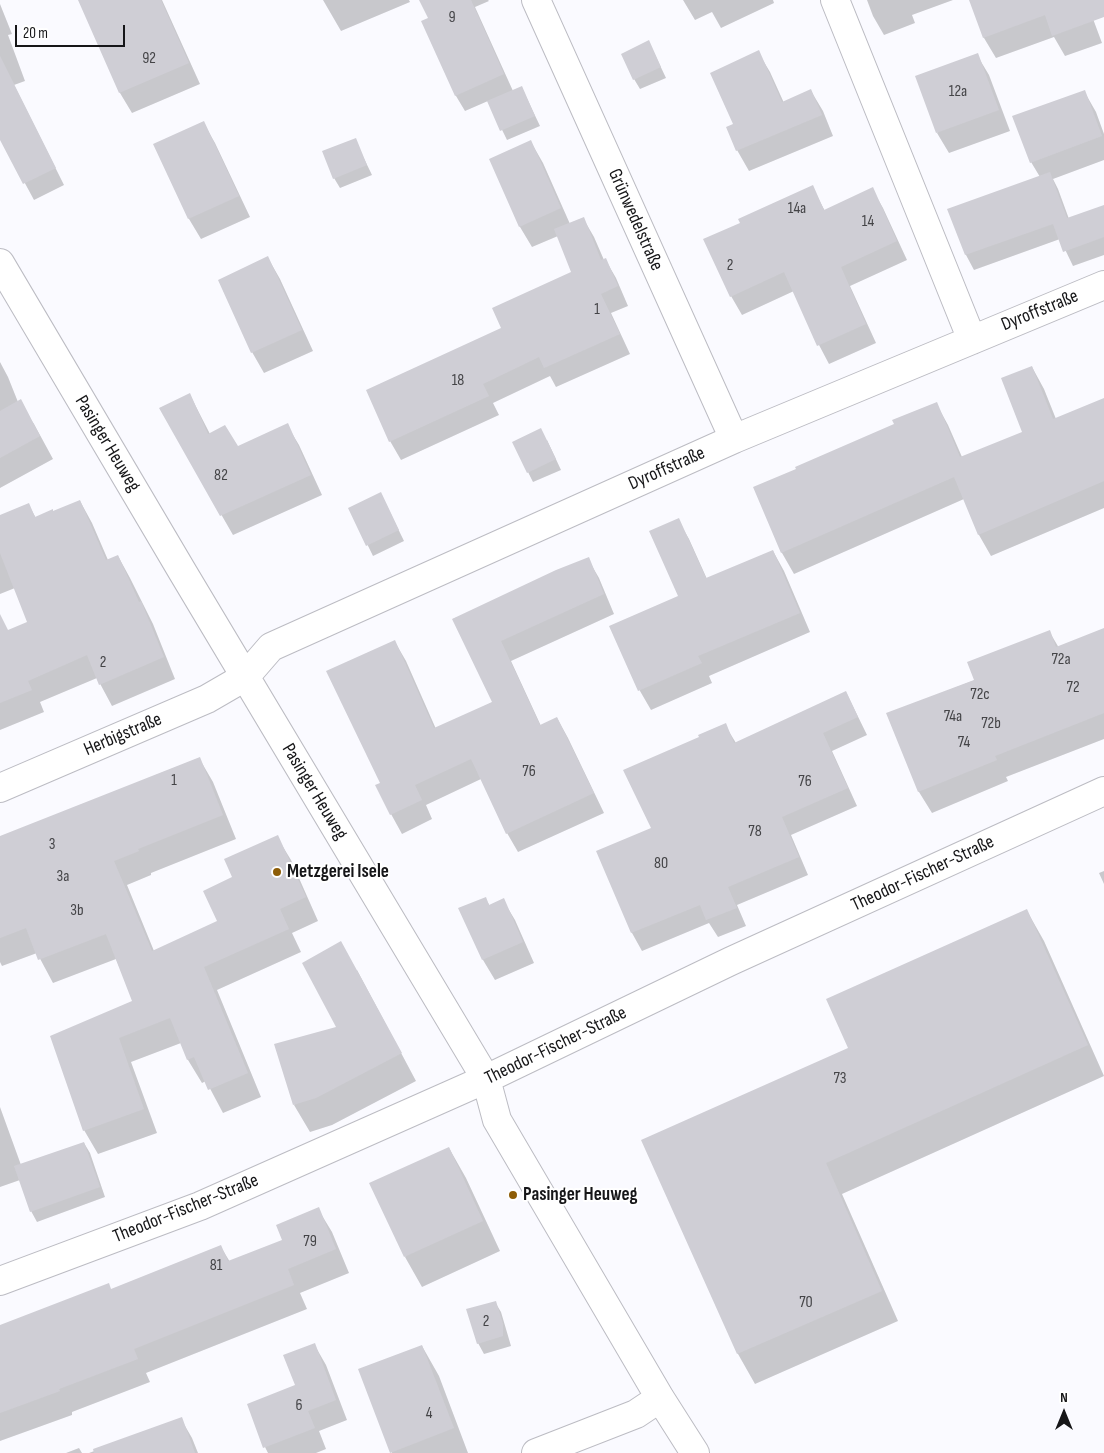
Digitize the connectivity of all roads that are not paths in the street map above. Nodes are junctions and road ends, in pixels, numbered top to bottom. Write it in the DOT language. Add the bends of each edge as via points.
graph roads {
  1 [pos="536,0"];
  2 [pos="835,0"];
  3 [pos="0,263"];
  4 [pos="1104,285"];
  5 [pos="972,340"];
  6 [pos="734,439"];
  7 [pos="245,677"];
  8 [pos="0,788"];
  9 [pos="1104,791"];
  10 [pos="486,1079"];
  11 [pos="0,1281"];
  12 [pos="660,1398"];
  13 [pos="536,1453"];
  14 [pos="695,1453"];
  1 -- 6 [label="street, Grünwedelstraße"];
  2 -- 5 [label="street"];
  3 -- 7 [label="street, Pasinger Heuweg"];
  4 -- 5 [label="street, Dyroffstraße"];
  5 -- 6 [label="street, Dyroffstraße"];
  6 -- 7 [label="street, Dyroffstraße" via="271,647"];
  7 -- 8 [label="street, Herbigstraße" via="207,699"];
  7 -- 10 [label="street, Pasinger Heuweg"];
  9 -- 10 [label="street, Theodor-Fischer-Straße" via="731,962"];
  10 -- 11 [label="street, Theodor-Fischer-Straße" via="200,1206"];
  10 -- 12 [label="street, Pasinger Heuweg" via="497,1120"];
  12 -- 13 [label="street" via="636,1414"];
  12 -- 14 [label="street, Pasinger Heuweg"];
}
